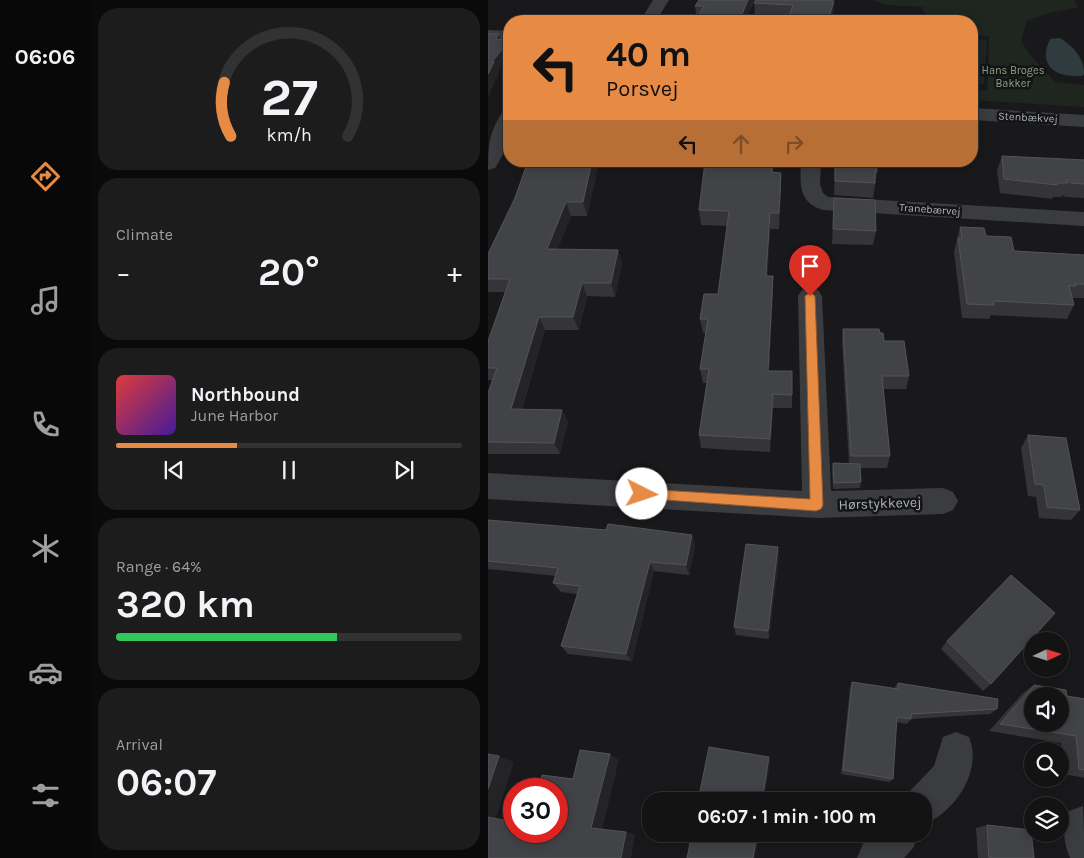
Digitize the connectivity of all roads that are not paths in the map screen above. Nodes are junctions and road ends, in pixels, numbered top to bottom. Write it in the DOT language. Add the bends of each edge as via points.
graph roads {
  1 [pos="661,0"];
  2 [pos="652,15"];
  3 [pos="488,34"];
  4 [pos="503,35"];
  5 [pos="978,114"];
  6 [pos="1084,121"];
  7 [pos="503,130"];
  8 [pos="488,164"];
  9 [pos="811,167"];
  10 [pos="1084,219"];
  11 [pos="810,296"];
  12 [pos="488,486"];
  13 [pos="943,501"];
  14 [pos="816,505"];
  15 [pos="956,750"];
  16 [pos="932,796"];
  17 [pos="891,842"];
  18 [pos="877,858"];
  1 -- 2 [label="street"];
  3 -- 4 [label="street"];
  5 -- 6 [label="street, Stenbækvej"];
  7 -- 8 [label="street"];
  9 -- 10 [label="street, Tranebærvej" via="812,196 822,203"];
  11 -- 14 [label="street"];
  12 -- 14 [label="street, Hørstykkevej"];
  13 -- 14 [label="street, Hørstykkevej"];
  15 -- 16 [label="street" via="950,776"];
  17 -- 18 [label="street"];
}
